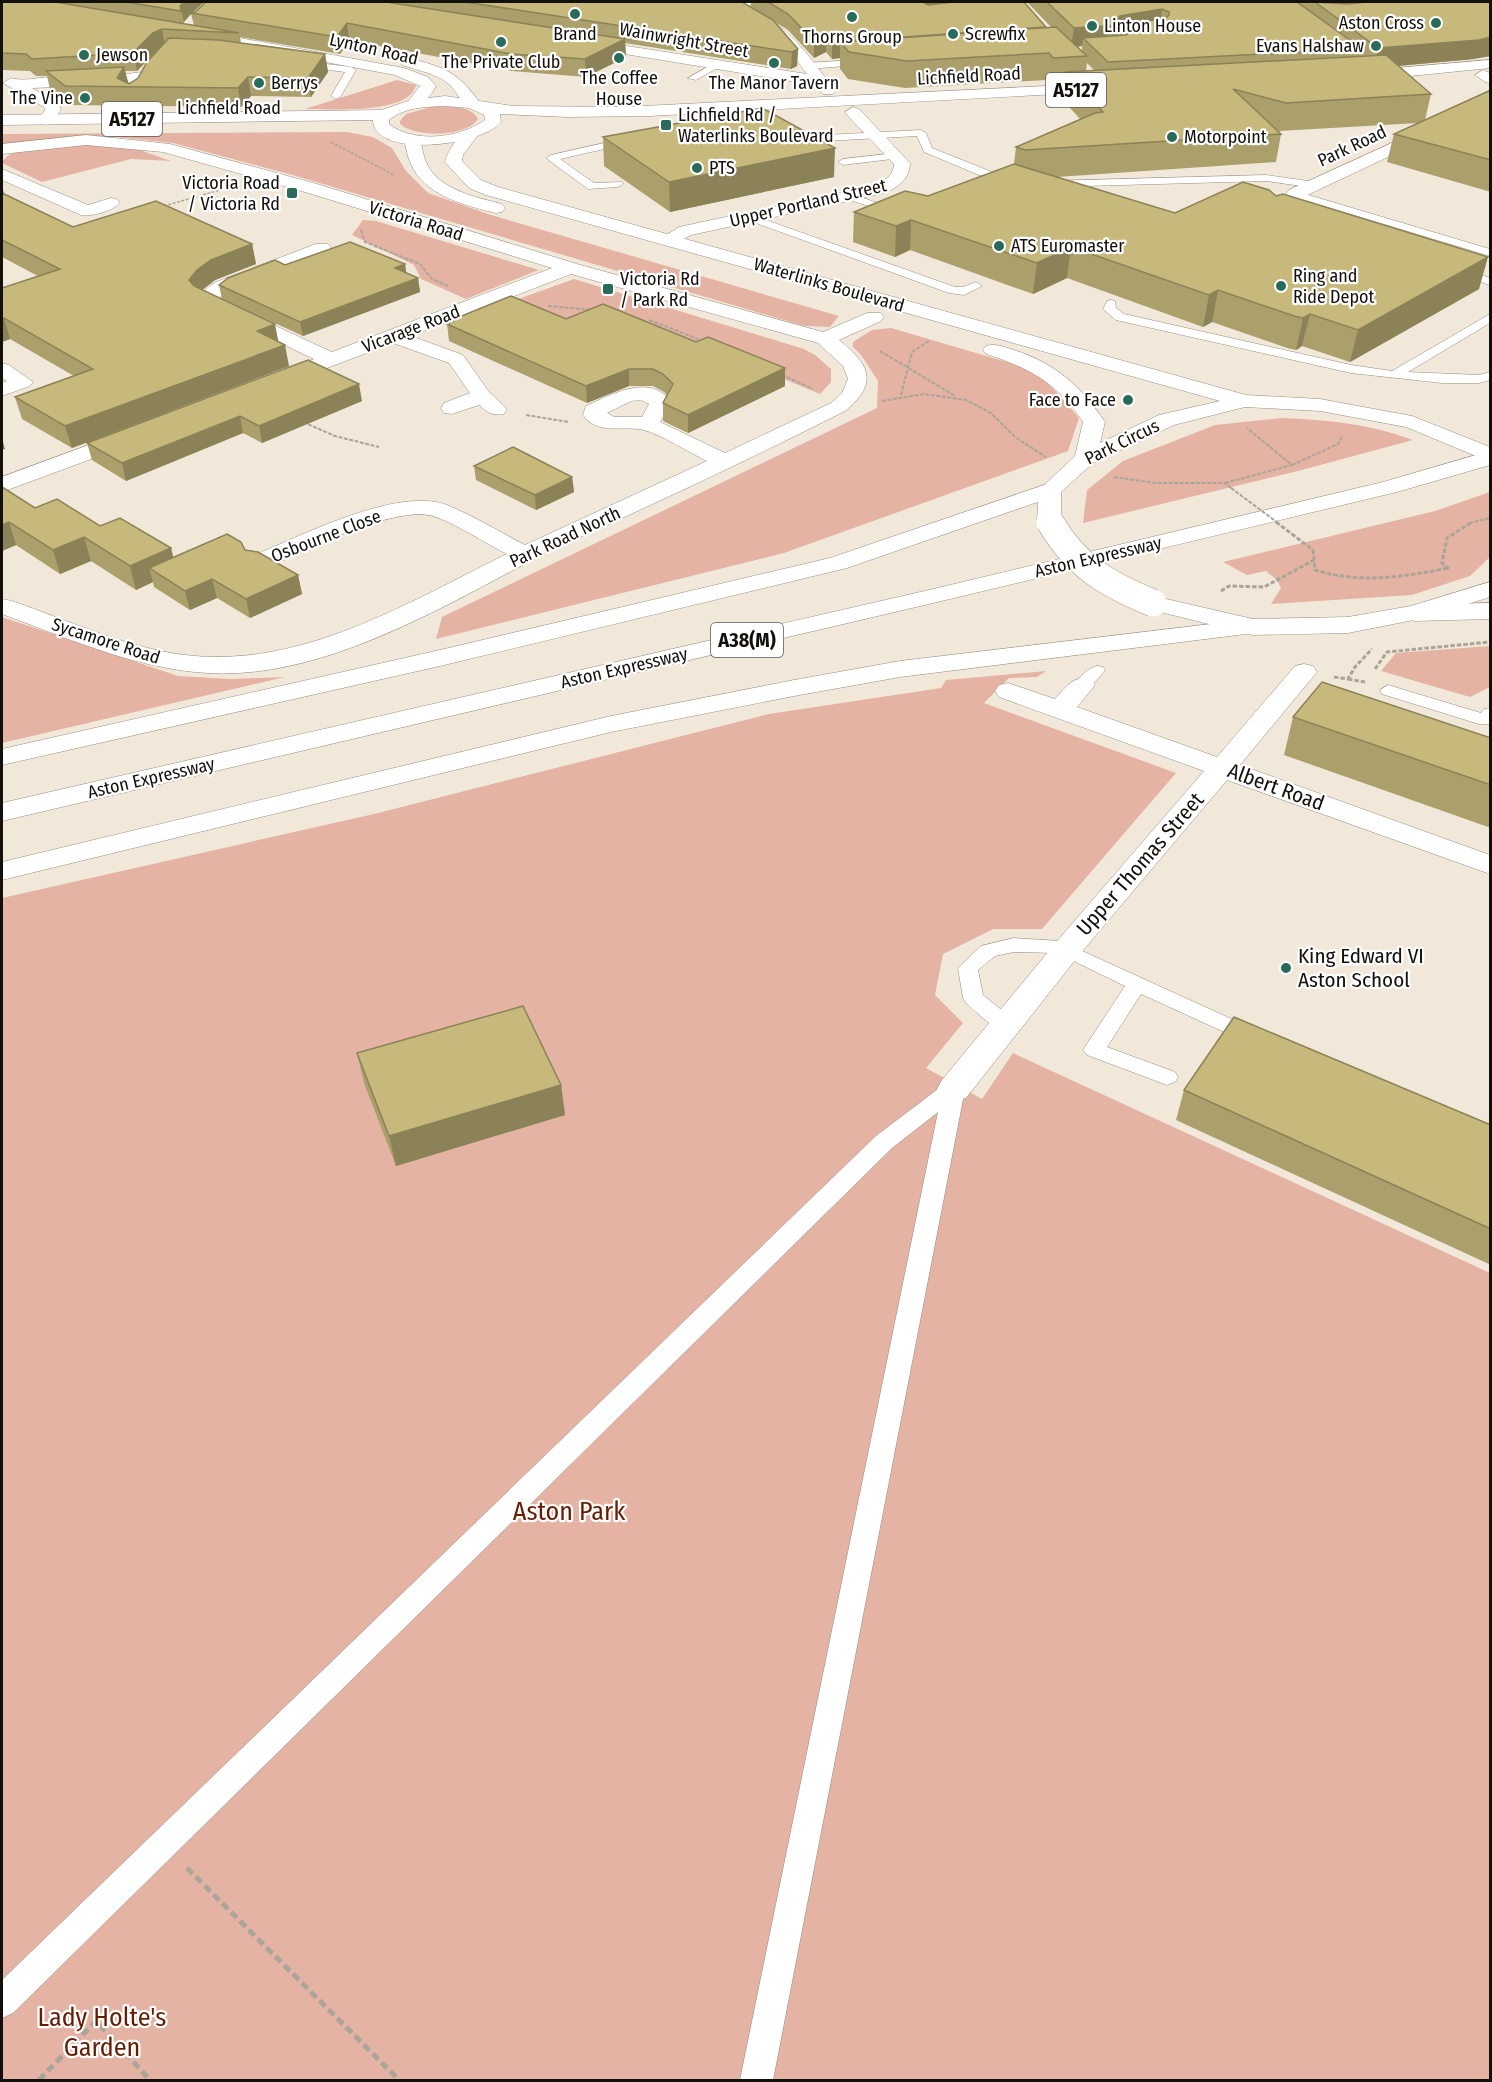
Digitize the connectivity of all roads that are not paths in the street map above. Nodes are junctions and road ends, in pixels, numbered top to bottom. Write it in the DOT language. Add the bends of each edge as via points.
graph roads {
  1 [pos="746,2"];
  2 [pos="567,40"];
  3 [pos="880,61"];
  4 [pos="293,63"];
  5 [pos="156,65"];
  6 [pos="716,65"];
  7 [pos="808,66"];
  8 [pos="1489,73"];
  9 [pos="1086,74"];
  10 [pos="142,77"];
  11 [pos="693,78"];
  12 [pos="2,79"];
  13 [pos="820,81"];
  14 [pos="18,86"];
  15 [pos="1100,88"];
  16 [pos="133,94"];
  17 [pos="336,96"];
  18 [pos="1491,103"];
  19 [pos="414,104"];
  20 [pos="479,106"];
  21 [pos="846,108"];
  22 [pos="2,120"];
  23 [pos="46,120"];
  24 [pos="385,122"];
  25 [pos="488,127"];
  26 [pos="2,130"];
  27 [pos="774,131"];
  28 [pos="470,135"];
  29 [pos="872,135"];
  30 [pos="412,139"];
  31 [pos="639,139"];
  32 [pos="2,148"];
  33 [pos="896,156"];
  34 [pos="843,162"];
  35 [pos="2,174"];
  36 [pos="618,184"];
  37 [pos="1315,185"];
  38 [pos="1295,194"];
  39 [pos="848,196"];
  40 [pos="111,203"];
  41 [pos="906,216"];
  42 [pos="749,217"];
  43 [pos="668,240"];
  44 [pos="322,248"];
  45 [pos="1491,253"];
  46 [pos="1443,266"];
  47 [pos="570,268"];
  48 [pos="1491,282"];
  49 [pos="976,286"];
  50 [pos="795,294"];
  51 [pos="1111,303"];
  52 [pos="851,310"];
  53 [pos="874,317"];
  54 [pos="1491,318"];
  55 [pos="393,336"];
  56 [pos="825,339"];
  57 [pos="331,359"];
  58 [pos="2,369"];
  59 [pos="859,375"];
  60 [pos="1394,375"];
  61 [pos="1491,376"];
  62 [pos="253,389"];
  63 [pos="2,390"];
  64 [pos="1245,401"];
  65 [pos="452,408"];
  66 [pos="648,424"];
  67 [pos="146,430"];
  68 [pos="1491,456"];
  69 [pos="1084,458"];
  70 [pos="726,462"];
  71 [pos="2,485"];
  72 [pos="1050,490"];
  73 [pos="526,555"];
  74 [pos="259,562"];
  75 [pos="1491,588"];
  76 [pos="2,606"];
  77 [pos="1491,611"];
  78 [pos="1415,613"];
  79 [pos="1252,627"];
  80 [pos="248,665"];
  81 [pos="1304,672"];
  82 [pos="1090,678"];
  83 [pos="1388,690"];
  84 [pos="1008,691"];
  85 [pos="1061,709"];
  86 [pos="1491,713"];
  87 [pos="2,757"];
  88 [pos="1222,768"];
  89 [pos="2,812"];
  90 [pos="1491,865"];
  91 [pos="2,870"];
  92 [pos="1067,949"];
  93 [pos="1137,984"];
  94 [pos="1007,1025"];
  95 [pos="1268,1044"];
  96 [pos="1167,1077"];
  97 [pos="954,1089"];
  98 [pos="2,2002"];
  99 [pos="757,2080"];
  1 -- 7 [label="main road, Upper Portland Street" via="738,9 767,20"];
  2 -- 6 [label="main road, Wainwright Street"];
  3 -- 7 [label="lane"];
  4 -- 17 [label="lane" via="351,70"];
  5 -- 10 [label="main road"];
  6 -- 11 [label="lane"];
  6 -- 13 [label="main road, Wainwright Street"];
  7 -- 13 [label="main road, Upper Portland Street"];
  8 -- 8 [label="main road" via="1370,71 1343,81"];
  9 -- 15 [label="main road"];
  10 -- 14 [label="main road" via="123,81 56,80"];
  10 -- 16 [label="main road"];
  12 -- 14 [label="main road"];
  13 -- 21 [label="main road, Upper Portland Street"];
  14 -- 23 [label="main road" via="51,104 53,110"];
  15 -- 21 [label="main road, Lichfield Road / A5127"];
  15 -- 21 [label="main road, Lichfield Road / A5127" via="1120,92"];
  18 -- 37 [label="main road, Park Road"];
  19 -- 20 [label="main road, Lichfield Road" via="445,101"];
  19 -- 20 [label="main road, Lynton Road" via="428,86 423,80 399,71 190,24 415,63 455,81"];
  19 -- 24 [label="main road, Lichfield Road"];
  20 -- 21 [label="main road, Lichfield Road / A5127" via="533,113"];
  20 -- 25 [label="main road" via="494,117"];
  21 -- 25 [label="main road, Lichfield Road / A5127"];
  21 -- 29 [label="main road, Upper Portland Street"];
  22 -- 23 [label="main road, Lichfield Road / A5127"];
  23 -- 24 [label="main road, Lichfield Road / A5127"];
  24 -- 26 [label="main road, Lichfield Road / A5127"];
  24 -- 30 [label="main road"];
  25 -- 28 [label="main road"];
  27 -- 29 [label="lane" via="825,138"];
  28 -- 30 [label="main road" via="442,140"];
  28 -- 43 [label="main road, Waterlinks Boulevard" via="453,162 475,184"];
  29 -- 33 [label="main road, Upper Portland Street"];
  29 -- 37 [label="lane" via="921,133 928,150 983,173 1029,185 1266,178"];
  30 -- 50 [label="main road, Waterlinks Boulevard" via="419,165 446,192"];
  31 -- 36 [label="lane" via="551,158 592,187"];
  32 -- 47 [label="main road, Victoria Road" via="87,140 164,147"];
  33 -- 34 [label="lane"];
  33 -- 39 [label="main road, Upper Portland Street" via="902,170 895,182"];
  35 -- 40 [label="main road" via="87,211"];
  37 -- 38 [label="main road, Park Road"];
  38 -- 45 [label="lane"];
  39 -- 41 [label="lane"];
  39 -- 42 [label="main road, Upper Portland Street"];
  42 -- 43 [label="main road, Upper Portland Street" via="685,231"];
  42 -- 49 [label="lane" via="952,290"];
  43 -- 64 [label="main road, Waterlinks Boulevard"];
  44 -- 57 [label="main road" via="223,286 206,301"];
  46 -- 48 [label="lane"];
  47 -- 55 [label="main road, Vicarage Road"];
  47 -- 56 [label="main road, Victoria Road"];
  51 -- 60 [label="lane" via="1109,309 1120,317"];
  52 -- 53 [label="main road, Waterlinks Boulevard"];
  53 -- 56 [label="main road"];
  53 -- 69 [label="main road, Waterlinks Boulevard" via="1020,358 1065,382 1094,422"];
  54 -- 60 [label="lane"];
  55 -- 57 [label="main road, Vicarage Road"];
  55 -- 65 [label="main road" via="456,359 489,402"];
  56 -- 59 [label="main road, Victoria Road" via="850,359"];
  57 -- 62 [label="main road, Vicarage Road"];
  58 -- 63 [label="main road" via="23,382"];
  59 -- 70 [label="main road, Park Road North" via="851,398 838,407"];
  60 -- 61 [label="lane" via="1470,379"];
  64 -- 68 [label="main road, Park Circus" via="1320,405 1412,422"];
  64 -- 69 [label="main road, Park Circus" via="1167,420"];
  66 -- 66 [label="main road" via="660,402 653,396 627,395 594,411 599,419 610,423"];
  66 -- 70 [label="main road"];
  67 -- 71 [label="main road"];
  68 -- 89 [label="main road, Aston Expressway / A38(M)" via="1389,487 940,595"];
  69 -- 72 [label="main road, Park Circus"];
  70 -- 73 [label="main road, Park Road North"];
  72 -- 79 [label="main road, bridge" via="1049,520 1084,568 1153,603"];
  72 -- 87 [label="main road" via="838,563"];
  73 -- 74 [label="main road, Osbourne Close" via="439,510 416,507 361,519"];
  73 -- 80 [label="main road, Park Road North" via="340,644"];
  75 -- 78 [label="main road"];
  76 -- 80 [label="main road, Sycamore Road" via="150,658 197,665"];
  77 -- 78 [label="main road"];
  78 -- 79 [label="main road" via="1348,625"];
  79 -- 91 [label="main road" via="900,669 771,692 612,724"];
  81 -- 88 [label="main road, Upper Thomas Street"];
  82 -- 85 [label="main road"];
  83 -- 86 [label="lane" via="1485,720"];
  84 -- 85 [label="main road, Albert Road"];
  85 -- 88 [label="main road, Albert Road"];
  88 -- 90 [label="main road, Albert Road"];
  88 -- 92 [label="main road, Upper Thomas Street"];
  92 -- 93 [label="lane"];
  92 -- 94 [label="main road, Upper Thomas Street"];
  92 -- 94 [label="lane, Upper Thomas Street" via="1014,945 988,951 968,968 973,998"];
  93 -- 95 [label="lane"];
  93 -- 96 [label="lane" via="1094,1050"];
  94 -- 97 [label="main road, Upper Thomas Street"];
  97 -- 98 [label="lane" via="884,1142"];
  97 -- 99 [label="lane"];
}
